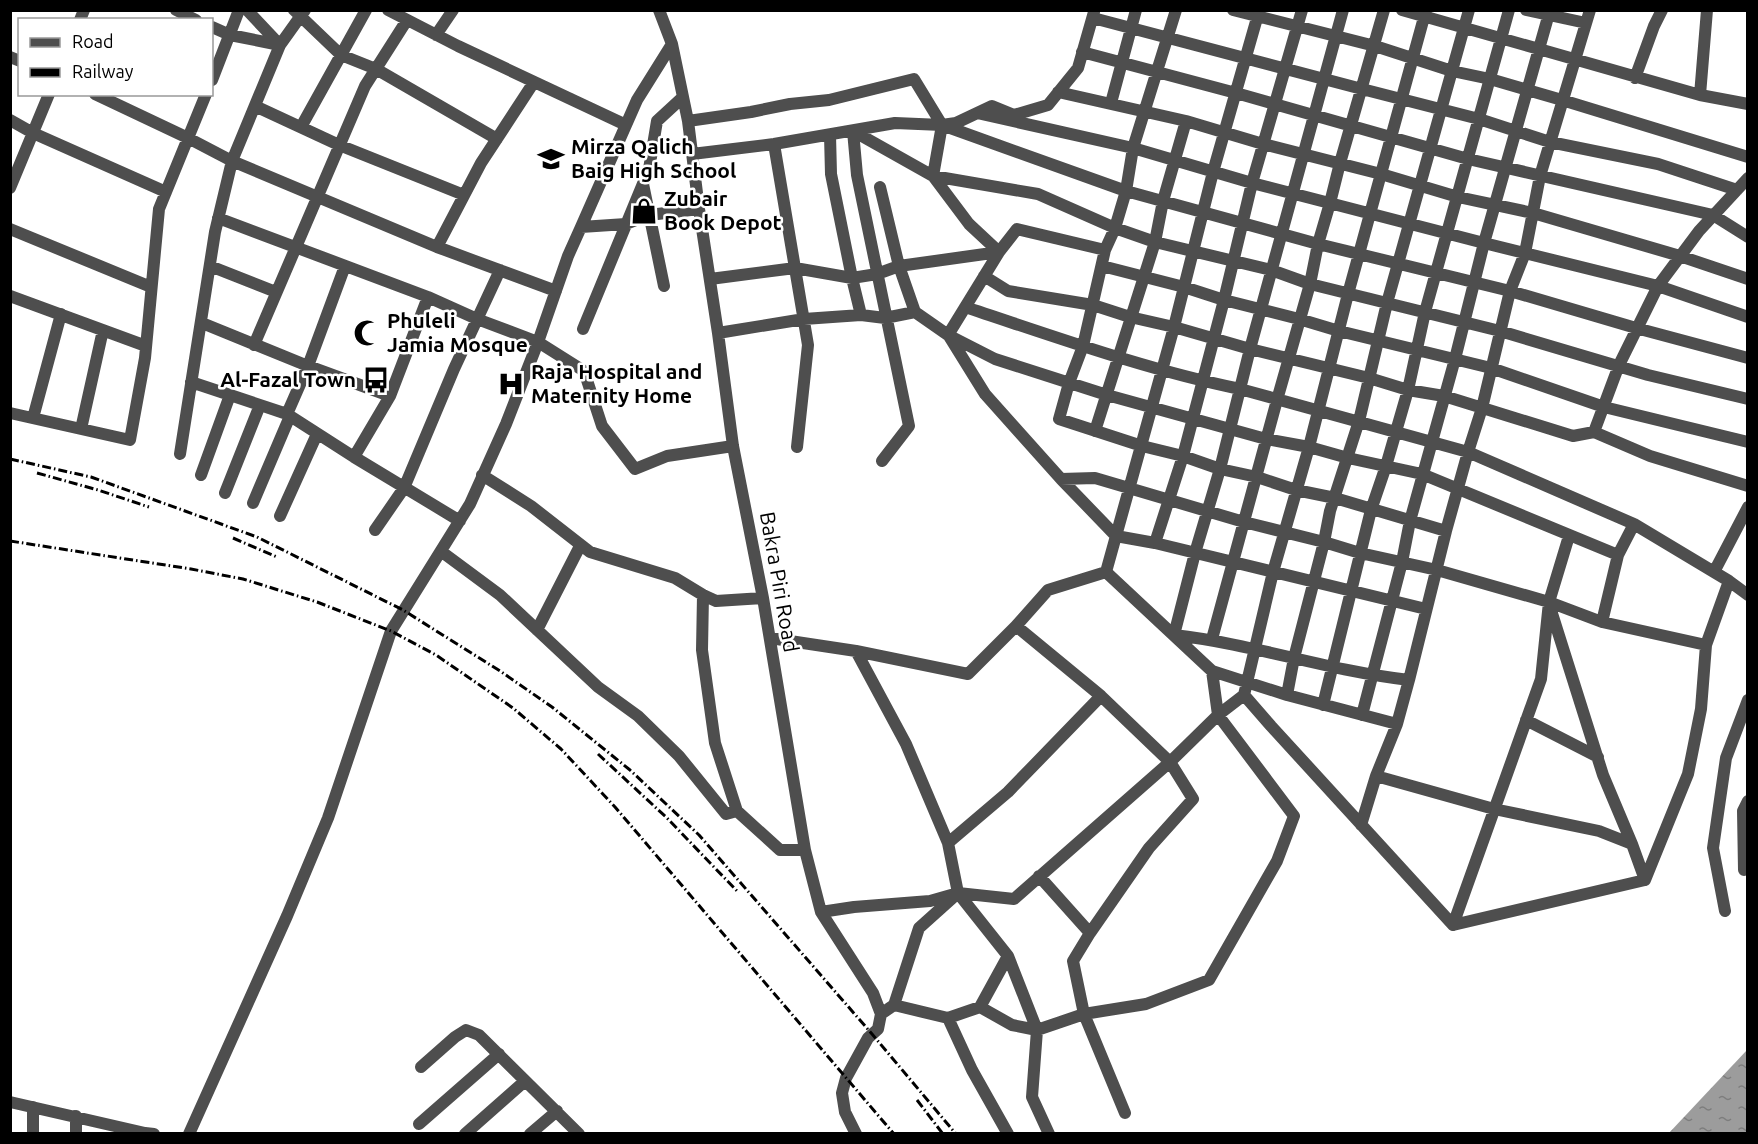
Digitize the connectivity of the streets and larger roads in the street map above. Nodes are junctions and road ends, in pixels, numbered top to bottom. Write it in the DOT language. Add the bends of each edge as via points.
graph roads {
  1 [pos="176,10"];
  2 [pos="239,10"];
  3 [pos="247,10"];
  4 [pos="366,10"];
  5 [pos="388,10"];
  6 [pos="453,10"];
  7 [pos="659,10"];
  8 [pos="1136,10"];
  9 [pos="1176,10"];
  10 [pos="1233,10"];
  11 [pos="1302,10"];
  12 [pos="1343,10"];
  13 [pos="1384,10"];
  14 [pos="1402,10"];
  15 [pos="1469,10"];
  16 [pos="1509,10"];
  17 [pos="1526,10"];
  18 [pos="1590,10"];
  19 [pos="1662,10"];
  20 [pos="1707,10"];
  21 [pos="300,12"];
  22 [pos="1549,13"];
  23 [pos="1094,14"];
  24 [pos="1426,14"];
  25 [pos="192,18"];
  26 [pos="1257,18"];
  27 [pos="407,20"];
  28 [pos="1586,23"];
  29 [pos="213,27"];
  30 [pos="1297,27"];
  31 [pos="1131,29"];
  32 [pos="1464,29"];
  33 [pos="230,35"];
  34 [pos="436,35"];
  35 [pos="1335,36"];
  36 [pos="1169,37"];
  37 [pos="1502,40"];
  38 [pos="672,44"];
  39 [pos="280,45"];
  40 [pos="1375,46"];
  41 [pos="1538,50"];
  42 [pos="1082,52"];
  43 [pos="341,55"];
  44 [pos="1245,58"];
  45 [pos="1413,59"];
  46 [pos="1575,61"];
  47 [pos="1122,63"];
  48 [pos="376,69"];
  49 [pos="1284,69"];
  50 [pos="1452,71"];
  51 [pos="1158,73"];
  52 [pos="213,78"];
  53 [pos="1324,78"];
  54 [pos="1635,78"];
  55 [pos="1490,79"];
  56 [pos="534,82"];
  57 [pos="1362,89"];
  58 [pos="1526,91"];
  59 [pos="1059,92"];
  60 [pos="1236,93"];
  61 [pos="1700,95"];
  62 [pos="48,96"];
  63 [pos="99,96"];
  64 [pos="205,96"];
  65 [pos="682,98"];
  66 [pos="1402,98"];
  67 [pos="1562,100"];
  68 [pos="1111,103"];
  69 [pos="1274,104"];
  70 [pos="1748,104"];
  71 [pos="255,106"];
  72 [pos="1145,111"];
  73 [pos="1442,111"];
  74 [pos="977,113"];
  75 [pos="1315,115"];
  76 [pos="1479,119"];
  77 [pos="10,120"];
  78 [pos="688,121"];
  79 [pos="1186,122"];
  80 [pos="626,125"];
  81 [pos="942,125"];
  82 [pos="1351,125"];
  83 [pos="301,127"];
  84 [pos="853,131"];
  85 [pos="1515,131"];
  86 [pos="1225,132"];
  87 [pos="33,133"];
  88 [pos="830,135"];
  89 [pos="1391,136"];
  90 [pos="188,138"];
  91 [pos="497,139"];
  92 [pos="1550,142"];
  93 [pos="774,144"];
  94 [pos="1263,144"];
  95 [pos="339,145"];
  96 [pos="1134,148"];
  97 [pos="1432,149"];
  98 [pos="692,154"];
  99 [pos="1303,154"];
  100 [pos="1748,156"];
  101 [pos="1468,159"];
  102 [pos="231,161"];
  103 [pos="1175,161"];
  104 [pos="1340,163"];
  105 [pos="1506,167"];
  106 [pos="1214,172"];
  107 [pos="1381,174"];
  108 [pos="933,176"];
  109 [pos="1540,176"];
  110 [pos="1748,178"];
  111 [pos="643,183"];
  112 [pos="1252,183"];
  113 [pos="1421,186"];
  114 [pos="880,187"];
  115 [pos="10,188"];
  116 [pos="1126,190"];
  117 [pos="1737,190"];
  118 [pos="166,192"];
  119 [pos="1294,193"];
  120 [pos="464,195"];
  121 [pos="317,196"];
  122 [pos="1458,197"];
  123 [pos="1163,201"];
  124 [pos="1330,203"];
  125 [pos="1496,206"];
  126 [pos="699,209"];
  127 [pos="1204,213"];
  128 [pos="1371,213"];
  129 [pos="1533,213"];
  130 [pos="650,215"];
  131 [pos="1713,215"];
  132 [pos="218,218"];
  133 [pos="1243,223"];
  134 [pos="1410,223"];
  135 [pos="626,224"];
  136 [pos="580,227"];
  137 [pos="1115,228"];
  138 [pos="10,229"];
  139 [pos="1282,233"];
  140 [pos="1446,233"];
  141 [pos="1748,237"];
  142 [pos="1155,242"];
  143 [pos="1484,243"];
  144 [pos="1318,244"];
  145 [pos="296,247"];
  146 [pos="436,247"];
  147 [pos="1105,250"];
  148 [pos="999,252"];
  149 [pos="1192,252"];
  150 [pos="1360,253"];
  151 [pos="1525,253"];
  152 [pos="1680,256"];
  153 [pos="1233,261"];
  154 [pos="1399,265"];
  155 [pos="210,266"];
  156 [pos="345,266"];
  157 [pos="899,266"];
  158 [pos="1102,266"];
  159 [pos="795,268"];
  160 [pos="500,270"];
  161 [pos="1271,270"];
  162 [pos="877,274"];
  163 [pos="1436,274"];
  164 [pos="984,276"];
  165 [pos="1144,278"];
  166 [pos="710,279"];
  167 [pos="852,279"];
  168 [pos="1748,279"];
  169 [pos="1474,283"];
  170 [pos="1310,284"];
  171 [pos="664,286"];
  172 [pos="1658,286"];
  173 [pos="152,287"];
  174 [pos="1184,287"];
  175 [pos="556,291"];
  176 [pos="1510,291"];
  177 [pos="276,292"];
  178 [pos="1348,294"];
  179 [pos="10,296"];
  180 [pos="428,297"];
  181 [pos="1224,300"];
  182 [pos="1387,303"];
  183 [pos="1093,305"];
  184 [pos="965,307"];
  185 [pos="1261,311"];
  186 [pos="915,312"];
  187 [pos="1425,312"];
  188 [pos="61,314"];
  189 [pos="861,315"];
  190 [pos="1130,317"];
  191 [pos="1748,317"];
  192 [pos="885,318"];
  193 [pos="477,319"];
  194 [pos="804,319"];
  195 [pos="1299,319"];
  196 [pos="1464,322"];
  197 [pos="202,323"];
  198 [pos="1174,327"];
  199 [pos="1636,328"];
  200 [pos="583,329"];
  201 [pos="103,330"];
  202 [pos="1339,331"];
  203 [pos="1500,331"];
  204 [pos="718,333"];
  205 [pos="948,335"];
  206 [pos="1213,339"];
  207 [pos="1378,340"];
  208 [pos="538,342"];
  209 [pos="146,345"];
  210 [pos="254,345"];
  211 [pos="1083,346"];
  212 [pos="1250,349"];
  213 [pos="1415,351"];
  214 [pos="1119,357"];
  215 [pos="1748,358"];
  216 [pos="1289,359"];
  217 [pos="1455,360"];
  218 [pos="308,366"];
  219 [pos="1619,366"];
  220 [pos="1491,368"];
  221 [pos="1330,369"];
  222 [pos="1162,370"];
  223 [pos="1369,378"];
  224 [pos="1202,381"];
  225 [pos="191,382"];
  226 [pos="1069,383"];
  227 [pos="1240,389"];
  228 [pos="1408,390"];
  229 [pos="230,395"];
  230 [pos="1107,395"];
  231 [pos="390,396"];
  232 [pos="1444,396"];
  233 [pos="1748,399"];
  234 [pos="1277,400"];
  235 [pos="260,405"];
  236 [pos="1604,406"];
  237 [pos="1152,408"];
  238 [pos="1482,408"];
  239 [pos="1318,411"];
  240 [pos="10,413"];
  241 [pos="288,415"];
  242 [pos="33,418"];
  243 [pos="1193,418"];
  244 [pos="1359,421"];
  245 [pos="81,429"];
  246 [pos="1230,429"];
  247 [pos="1095,431"];
  248 [pos="1396,431"];
  249 [pos="1594,432"];
  250 [pos="317,434"];
  251 [pos="1266,439"];
  252 [pos="1431,441"];
  253 [pos="1748,442"];
  254 [pos="733,446"];
  255 [pos="1142,446"];
  256 [pos="797,447"];
  257 [pos="1309,447"];
  258 [pos="1468,452"];
  259 [pos="180,454"];
  260 [pos="1182,456"];
  261 [pos="354,457"];
  262 [pos="1348,458"];
  263 [pos="882,461"];
  264 [pos="1386,466"];
  265 [pos="1220,469"];
  266 [pos="1422,474"];
  267 [pos="201,475"];
  268 [pos="482,476"];
  269 [pos="1257,477"];
  270 [pos="1061,479"];
  271 [pos="1748,486"];
  272 [pos="404,488"];
  273 [pos="1458,488"];
  274 [pos="1128,489"];
  275 [pos="1296,490"];
  276 [pos="225,493"];
  277 [pos="1335,498"];
  278 [pos="1168,501"];
  279 [pos="252,503"];
  280 [pos="1748,507"];
  281 [pos="1371,510"];
  282 [pos="1207,511"];
  283 [pos="280,516"];
  284 [pos="460,521"];
  285 [pos="1410,521"];
  286 [pos="1244,522"];
  287 [pos="1634,524"];
  288 [pos="375,531"];
  289 [pos="1446,531"];
  290 [pos="1284,533"];
  291 [pos="1116,536"];
  292 [pos="1569,536"];
  293 [pos="1324,542"];
  294 [pos="1155,543"];
  295 [pos="580,546"];
  296 [pos="442,552"];
  297 [pos="1195,553"];
  298 [pos="1360,553"];
  299 [pos="1618,555"];
  300 [pos="1402,562"];
  301 [pos="1233,563"];
  302 [pos="1437,570"];
  303 [pos="1107,572"];
  304 [pos="1272,572"];
  305 [pos="1714,572"];
  306 [pos="1314,581"];
  307 [pos="1729,581"];
  308 [pos="1351,591"];
  309 [pos="702,595"];
  310 [pos="1748,595"];
  311 [pos="763,598"];
  312 [pos="1391,600"];
  313 [pos="1549,602"];
  314 [pos="1426,609"];
  315 [pos="1602,622"];
  316 [pos="1016,626"];
  317 [pos="537,630"];
  318 [pos="1174,635"];
  319 [pos="770,638"];
  320 [pos="1212,639"];
  321 [pos="1706,645"];
  322 [pos="1255,649"];
  323 [pos="856,651"];
  324 [pos="1294,658"];
  325 [pos="1332,668"];
  326 [pos="1212,671"];
  327 [pos="1373,676"];
  328 [pos="1409,680"];
  329 [pos="1246,689"];
  330 [pos="1287,695"];
  331 [pos="1101,696"];
  332 [pos="1323,705"];
  333 [pos="1746,706"];
  334 [pos="1218,715"];
  335 [pos="1362,715"];
  336 [pos="1526,720"];
  337 [pos="1396,724"];
  338 [pos="1598,757"];
  339 [pos="1170,762"];
  340 [pos="1376,776"];
  341 [pos="1748,801"];
  342 [pos="1494,809"];
  343 [pos="737,811"];
  344 [pos="1361,825"];
  345 [pos="948,843"];
  346 [pos="1632,844"];
  347 [pos="805,850"];
  348 [pos="1744,870"];
  349 [pos="1039,876"];
  350 [pos="1644,880"];
  351 [pos="958,893"];
  352 [pos="1725,911"];
  353 [pos="821,912"];
  354 [pos="1453,926"];
  355 [pos="1090,933"];
  356 [pos="1008,956"];
  357 [pos="894,1005"];
  358 [pos="980,1007"];
  359 [pos="882,1014"];
  360 [pos="1084,1014"];
  361 [pos="948,1018"];
  362 [pos="1037,1030"];
  363 [pos="499,1054"];
  364 [pos="421,1068"];
  365 [pos="525,1081"];
  366 [pos="10,1102"];
  367 [pos="33,1107"];
  368 [pos="557,1111"];
  369 [pos="1125,1113"];
  370 [pos="76,1116"];
  371 [pos="419,1124"];
  372 [pos="33,1134"];
  373 [pos="76,1134"];
  374 [pos="154,1134"];
  375 [pos="189,1134"];
  376 [pos="465,1134"];
  377 [pos="530,1134"];
  378 [pos="579,1134"];
  379 [pos="856,1134"];
  380 [pos="1008,1134"];
  381 [pos="1049,1134"];
  1 -- 25 [label="street"];
  2 -- 33 [label="street"];
  3 -- 39 [label="street"];
  4 -- 43 [label="street"];
  5 -- 27 [label="street"];
  6 -- 34 [label="street"];
  7 -- 38 [label="street, Bakra Piri Road"];
  8 -- 31 [label="street"];
  9 -- 36 [label="street"];
  10 -- 26 [label="street"];
  11 -- 30 [label="street"];
  12 -- 35 [label="street"];
  13 -- 40 [label="street"];
  14 -- 24 [label="street"];
  15 -- 32 [label="street"];
  16 -- 37 [label="street"];
  17 -- 22 [label="street"];
  18 -- 28 [label="street"];
  19 -- 54 [label="street"];
  20 -- 61 [label="street"];
  21 -- 39 [label="street"];
  21 -- 43 [label="street"];
  22 -- 28 [label="street"];
  22 -- 41 [label="street"];
  23 -- 31 [label="street"];
  23 -- 42 [label="street"];
  24 -- 32 [label="street"];
  24 -- 45 [label="street"];
  26 -- 30 [label="street"];
  26 -- 44 [label="street"];
  27 -- 34 [label="street"];
  27 -- 48 [label="street"];
  28 -- 46 [label="street"];
  29 -- 33 [label="street"];
  30 -- 35 [label="street"];
  30 -- 49 [label="street"];
  31 -- 36 [label="street"];
  31 -- 47 [label="street"];
  32 -- 37 [label="street"];
  32 -- 50 [label="street"];
  33 -- 39 [label="street"];
  33 -- 52 [label="street"];
  34 -- 56 [label="street"];
  35 -- 40 [label="street"];
  35 -- 53 [label="street"];
  36 -- 44 [label="street"];
  36 -- 51 [label="street"];
  37 -- 41 [label="street"];
  37 -- 55 [label="street"];
  38 -- 65 [label="street, Bakra Piri Road"];
  38 -- 80 [label="street"];
  39 -- 71 [label="street"];
  40 -- 45 [label="street"];
  40 -- 57 [label="street"];
  41 -- 46 [label="street"];
  41 -- 58 [label="street"];
  42 -- 47 [label="street"];
  42 -- 59 [label="street" via="1078,68"];
  43 -- 48 [label="street"];
  43 -- 83 [label="street"];
  44 -- 49 [label="street"];
  44 -- 60 [label="street"];
  45 -- 50 [label="street"];
  45 -- 66 [label="street"];
  46 -- 54 [label="street"];
  46 -- 67 [label="street"];
  47 -- 51 [label="street"];
  47 -- 68 [label="street"];
  48 -- 91 [label="street"];
  48 -- 95 [label="street"];
  49 -- 53 [label="street"];
  49 -- 69 [label="street"];
  50 -- 55 [label="street"];
  50 -- 73 [label="street"];
  51 -- 60 [label="street"];
  51 -- 72 [label="street"];
  53 -- 57 [label="street"];
  53 -- 75 [label="street"];
  54 -- 61 [label="street"];
  55 -- 58 [label="street"];
  55 -- 76 [label="street"];
  56 -- 80 [label="street"];
  56 -- 91 [label="street"];
  57 -- 66 [label="street"];
  57 -- 82 [label="street"];
  58 -- 67 [label="street"];
  58 -- 85 [label="street"];
  59 -- 68 [label="street"];
  59 -- 74 [label="street" via="1048,105 1014,115 992,106"];
  60 -- 69 [label="street"];
  60 -- 86 [label="street"];
  61 -- 70 [label="street"];
  62 -- 87 [label="street"];
  63 -- 90 [label="street"];
  64 -- 90 [label="street"];
  65 -- 78 [label="street, Bakra Piri Road"];
  65 -- 111 [label="street" via="657,121"];
  66 -- 73 [label="street"];
  66 -- 89 [label="street"];
  67 -- 92 [label="street"];
  67 -- 100 [label="street"];
  68 -- 72 [label="street"];
  69 -- 75 [label="street"];
  69 -- 94 [label="street"];
  71 -- 83 [label="street"];
  71 -- 102 [label="street"];
  72 -- 79 [label="street"];
  72 -- 96 [label="street"];
  73 -- 76 [label="street"];
  73 -- 97 [label="street"];
  74 -- 81 [label="street"];
  74 -- 96 [label="street"];
  75 -- 82 [label="street"];
  75 -- 99 [label="street"];
  76 -- 85 [label="street"];
  76 -- 101 [label="street"];
  77 -- 87 [label="street"];
  78 -- 81 [label="street" via="829,100 914,79"];
  78 -- 98 [label="street, Bakra Piri Road"];
  79 -- 86 [label="street"];
  79 -- 103 [label="street"];
  80 -- 136 [label="street"];
  81 -- 84 [label="street" via="895,123"];
  81 -- 108 [label="street"];
  81 -- 116 [label="street"];
  82 -- 89 [label="street"];
  82 -- 104 [label="street"];
  83 -- 95 [label="street"];
  84 -- 88 [label="street"];
  84 -- 108 [label="street"];
  84 -- 162 [label="street" via="857,175"];
  85 -- 92 [label="street"];
  85 -- 105 [label="street"];
  86 -- 94 [label="street"];
  86 -- 106 [label="street"];
  87 -- 115 [label="street"];
  87 -- 118 [label="street"];
  88 -- 93 [label="street"];
  88 -- 167 [label="street" via="831,174"];
  89 -- 97 [label="street"];
  89 -- 107 [label="street"];
  90 -- 102 [label="street"];
  90 -- 118 [label="street"];
  91 -- 120 [label="street"];
  92 -- 109 [label="street"];
  92 -- 117 [label="street" via="1658,164"];
  93 -- 98 [label="street"];
  93 -- 159 [label="street"];
  94 -- 99 [label="street"];
  94 -- 112 [label="street"];
  95 -- 120 [label="street"];
  95 -- 121 [label="street"];
  96 -- 103 [label="street"];
  96 -- 116 [label="street"];
  97 -- 101 [label="street"];
  97 -- 113 [label="street"];
  98 -- 126 [label="street, Bakra Piri Road"];
  99 -- 104 [label="street"];
  99 -- 119 [label="street"];
  101 -- 105 [label="street"];
  101 -- 122 [label="street"];
  102 -- 121 [label="street"];
  102 -- 132 [label="street"];
  103 -- 106 [label="street"];
  103 -- 123 [label="street"];
  104 -- 107 [label="street"];
  104 -- 124 [label="street"];
  105 -- 109 [label="street"];
  105 -- 125 [label="street"];
  106 -- 112 [label="street"];
  106 -- 127 [label="street"];
  107 -- 113 [label="street"];
  107 -- 128 [label="street"];
  108 -- 137 [label="street" via="1038,194"];
  108 -- 148 [label="street" via="969,224"];
  109 -- 129 [label="street"];
  109 -- 131 [label="street"];
  110 -- 117 [label="street"];
  111 -- 130 [label="street"];
  111 -- 135 [label="street"];
  112 -- 119 [label="street"];
  112 -- 133 [label="street"];
  113 -- 122 [label="street"];
  113 -- 134 [label="street"];
  114 -- 157 [label="street"];
  116 -- 123 [label="street"];
  116 -- 137 [label="street"];
  117 -- 131 [label="street"];
  118 -- 173 [label="street" via="159,209"];
  119 -- 124 [label="street"];
  119 -- 139 [label="street"];
  120 -- 146 [label="street"];
  121 -- 145 [label="street"];
  121 -- 146 [label="street"];
  122 -- 125 [label="street"];
  122 -- 140 [label="street"];
  123 -- 127 [label="street"];
  123 -- 142 [label="street"];
  124 -- 128 [label="street"];
  124 -- 144 [label="street"];
  125 -- 129 [label="street"];
  125 -- 143 [label="street"];
  126 -- 130 [label="street"];
  126 -- 166 [label="street, Bakra Piri Road"];
  127 -- 133 [label="street"];
  127 -- 149 [label="street"];
  128 -- 134 [label="street"];
  128 -- 150 [label="street"];
  129 -- 151 [label="street"];
  129 -- 152 [label="street"];
  130 -- 135 [label="street"];
  130 -- 171 [label="street"];
  131 -- 141 [label="street"];
  131 -- 152 [label="street"];
  132 -- 145 [label="street"];
  132 -- 155 [label="street"];
  133 -- 139 [label="street"];
  133 -- 153 [label="street"];
  134 -- 140 [label="street"];
  134 -- 154 [label="street"];
  135 -- 136 [label="street"];
  135 -- 200 [label="street"];
  136 -- 175 [label="street"];
  137 -- 142 [label="street"];
  137 -- 147 [label="street"];
  138 -- 173 [label="street"];
  139 -- 144 [label="street"];
  139 -- 161 [label="street"];
  140 -- 143 [label="street"];
  140 -- 163 [label="street"];
  142 -- 149 [label="street"];
  142 -- 165 [label="street"];
  143 -- 151 [label="street"];
  143 -- 169 [label="street"];
  144 -- 150 [label="street"];
  144 -- 170 [label="street"];
  145 -- 156 [label="street"];
  145 -- 177 [label="street"];
  146 -- 160 [label="street"];
  147 -- 148 [label="street" via="1017,229"];
  147 -- 158 [label="street"];
  148 -- 157 [label="street"];
  148 -- 164 [label="street"];
  149 -- 153 [label="street"];
  149 -- 174 [label="street"];
  150 -- 154 [label="street"];
  150 -- 178 [label="street"];
  151 -- 172 [label="street"];
  151 -- 176 [label="street"];
  152 -- 168 [label="street"];
  152 -- 172 [label="street"];
  153 -- 161 [label="street"];
  153 -- 181 [label="street"];
  154 -- 163 [label="street"];
  154 -- 182 [label="street"];
  155 -- 177 [label="street"];
  155 -- 197 [label="street"];
  156 -- 180 [label="street"];
  156 -- 218 [label="street"];
  157 -- 162 [label="street"];
  157 -- 186 [label="street"];
  158 -- 165 [label="street"];
  158 -- 183 [label="street"];
  159 -- 166 [label="street"];
  159 -- 167 [label="street"];
  159 -- 194 [label="street"];
  160 -- 175 [label="street"];
  160 -- 193 [label="street"];
  161 -- 170 [label="street"];
  161 -- 185 [label="street"];
  162 -- 167 [label="street"];
  162 -- 192 [label="street"];
  163 -- 169 [label="street"];
  163 -- 187 [label="street"];
  164 -- 183 [label="street" via="1008,291"];
  164 -- 184 [label="street"];
  165 -- 174 [label="street"];
  165 -- 190 [label="street"];
  166 -- 204 [label="street, Bakra Piri Road"];
  167 -- 189 [label="street"];
  169 -- 176 [label="street"];
  169 -- 196 [label="street"];
  170 -- 178 [label="street"];
  170 -- 195 [label="street"];
  172 -- 191 [label="street"];
  172 -- 199 [label="street"];
  173 -- 209 [label="street"];
  174 -- 181 [label="street"];
  174 -- 198 [label="street"];
  175 -- 208 [label="street"];
  176 -- 199 [label="street"];
  176 -- 203 [label="street"];
  177 -- 210 [label="street"];
  178 -- 182 [label="street"];
  178 -- 202 [label="street"];
  179 -- 188 [label="street"];
  180 -- 193 [label="street"];
  180 -- 231 [label="street"];
  181 -- 185 [label="street"];
  181 -- 206 [label="street"];
  182 -- 187 [label="street"];
  182 -- 207 [label="street"];
  183 -- 190 [label="street"];
  183 -- 211 [label="street"];
  184 -- 205 [label="street"];
  184 -- 211 [label="street"];
  185 -- 195 [label="street"];
  185 -- 212 [label="street"];
  186 -- 192 [label="street"];
  186 -- 205 [label="street"];
  187 -- 196 [label="street"];
  187 -- 213 [label="street"];
  188 -- 201 [label="street"];
  188 -- 242 [label="street"];
  189 -- 192 [label="street"];
  189 -- 194 [label="street"];
  190 -- 198 [label="street"];
  190 -- 214 [label="street"];
  192 -- 263 [label="street" via="909,426"];
  193 -- 208 [label="street"];
  193 -- 272 [label="street"];
  194 -- 204 [label="street"];
  194 -- 256 [label="street" via="808,345"];
  195 -- 202 [label="street"];
  195 -- 216 [label="street"];
  196 -- 203 [label="street"];
  196 -- 217 [label="street"];
  197 -- 210 [label="street"];
  197 -- 225 [label="street"];
  198 -- 206 [label="street"];
  198 -- 222 [label="street"];
  199 -- 215 [label="street"];
  199 -- 219 [label="street"];
  201 -- 209 [label="street"];
  201 -- 245 [label="street"];
  202 -- 207 [label="street"];
  202 -- 221 [label="street"];
  203 -- 219 [label="street"];
  203 -- 220 [label="street"];
  204 -- 254 [label="street, Bakra Piri Road"];
  205 -- 226 [label="street" via="995,359"];
  205 -- 270 [label="street" via="985,394"];
  206 -- 212 [label="street"];
  206 -- 224 [label="street"];
  207 -- 213 [label="street"];
  207 -- 223 [label="street"];
  208 -- 254 [label="street" via="584,371 602,426 635,469 667,456"];
  208 -- 268 [label="street"];
  209 -- 245 [label="street" via="130,440"];
  210 -- 218 [label="street"];
  211 -- 214 [label="street"];
  211 -- 226 [label="street"];
  212 -- 216 [label="street"];
  212 -- 227 [label="street"];
  213 -- 217 [label="street"];
  213 -- 228 [label="street"];
  214 -- 222 [label="street"];
  214 -- 230 [label="street"];
  216 -- 221 [label="street"];
  216 -- 234 [label="street"];
  217 -- 220 [label="street"];
  217 -- 232 [label="street"];
  218 -- 231 [label="street"];
  218 -- 241 [label="street"];
  219 -- 233 [label="street"];
  219 -- 236 [label="street"];
  220 -- 236 [label="street"];
  220 -- 238 [label="street"];
  221 -- 223 [label="street"];
  221 -- 239 [label="street"];
  222 -- 224 [label="street"];
  222 -- 237 [label="street"];
  223 -- 228 [label="street"];
  223 -- 244 [label="street"];
  224 -- 227 [label="street"];
  224 -- 243 [label="street"];
  225 -- 229 [label="street"];
  225 -- 259 [label="street"];
  226 -- 230 [label="street"];
  226 -- 247 [label="street" via="1059,419"];
  227 -- 234 [label="street"];
  227 -- 246 [label="street"];
  228 -- 232 [label="street"];
  228 -- 248 [label="street"];
  229 -- 235 [label="street"];
  229 -- 267 [label="street"];
  230 -- 237 [label="street"];
  230 -- 247 [label="street"];
  231 -- 261 [label="street"];
  232 -- 238 [label="street"];
  232 -- 252 [label="street"];
  234 -- 239 [label="street"];
  234 -- 251 [label="street"];
  235 -- 241 [label="street"];
  235 -- 276 [label="street"];
  236 -- 249 [label="street"];
  236 -- 253 [label="street"];
  237 -- 243 [label="street"];
  237 -- 255 [label="street"];
  238 -- 249 [label="street" via="1573,436"];
  238 -- 258 [label="street"];
  239 -- 244 [label="street"];
  239 -- 257 [label="street"];
  240 -- 242 [label="street"];
  241 -- 250 [label="street"];
  241 -- 279 [label="street"];
  242 -- 245 [label="street"];
  243 -- 246 [label="street"];
  243 -- 260 [label="street"];
  244 -- 248 [label="street"];
  244 -- 262 [label="street"];
  246 -- 251 [label="street"];
  246 -- 265 [label="street"];
  247 -- 255 [label="street"];
  248 -- 252 [label="street"];
  248 -- 264 [label="street"];
  249 -- 271 [label="street" via="1650,456"];
  250 -- 261 [label="street"];
  250 -- 283 [label="street"];
  251 -- 257 [label="street"];
  251 -- 269 [label="street"];
  252 -- 258 [label="street"];
  252 -- 266 [label="street"];
  254 -- 311 [label="street, Bakra Piri Road"];
  255 -- 260 [label="street"];
  255 -- 274 [label="street"];
  257 -- 262 [label="street"];
  257 -- 275 [label="street"];
  258 -- 273 [label="street"];
  258 -- 287 [label="street"];
  260 -- 265 [label="street"];
  260 -- 278 [label="street"];
  261 -- 272 [label="street"];
  262 -- 264 [label="street"];
  262 -- 277 [label="street"];
  264 -- 266 [label="street"];
  264 -- 281 [label="street"];
  265 -- 269 [label="street"];
  265 -- 282 [label="street"];
  266 -- 273 [label="street"];
  266 -- 285 [label="street"];
  268 -- 284 [label="street"];
  268 -- 295 [label="street" via="531,507"];
  269 -- 275 [label="street"];
  269 -- 286 [label="street"];
  270 -- 274 [label="street" via="1095,478"];
  270 -- 291 [label="street"];
  272 -- 284 [label="street"];
  272 -- 288 [label="street"];
  273 -- 289 [label="street"];
  273 -- 292 [label="street"];
  274 -- 278 [label="street"];
  274 -- 291 [label="street"];
  275 -- 277 [label="street"];
  275 -- 290 [label="street"];
  277 -- 281 [label="street"];
  277 -- 293 [label="street"];
  278 -- 282 [label="street"];
  278 -- 294 [label="street"];
  280 -- 305 [label="street"];
  281 -- 285 [label="street"];
  281 -- 298 [label="street"];
  282 -- 286 [label="street"];
  282 -- 297 [label="street"];
  284 -- 296 [label="street"];
  285 -- 289 [label="street"];
  285 -- 300 [label="street"];
  286 -- 290 [label="street"];
  286 -- 301 [label="street"];
  287 -- 299 [label="street"];
  287 -- 305 [label="street"];
  289 -- 302 [label="street"];
  290 -- 293 [label="street"];
  290 -- 304 [label="street"];
  291 -- 294 [label="street"];
  291 -- 303 [label="street"];
  292 -- 299 [label="street"];
  292 -- 313 [label="street"];
  293 -- 298 [label="street"];
  293 -- 306 [label="street"];
  294 -- 297 [label="street"];
  295 -- 309 [label="street" via="675,578"];
  295 -- 317 [label="street"];
  296 -- 317 [label="street" via="500,595"];
  296 -- 375 [label="street" via="391,631 328,818"];
  297 -- 301 [label="street"];
  297 -- 318 [label="street"];
  298 -- 300 [label="street"];
  298 -- 308 [label="street"];
  299 -- 315 [label="street"];
  300 -- 302 [label="street"];
  300 -- 312 [label="street"];
  301 -- 304 [label="street"];
  301 -- 320 [label="street"];
  302 -- 313 [label="street"];
  302 -- 314 [label="street"];
  303 -- 316 [label="street" via="1048,590"];
  303 -- 318 [label="street"];
  304 -- 306 [label="street"];
  304 -- 322 [label="street"];
  305 -- 307 [label="street"];
  306 -- 308 [label="street"];
  306 -- 324 [label="street"];
  307 -- 310 [label="street"];
  307 -- 321 [label="street"];
  308 -- 312 [label="street"];
  308 -- 325 [label="street"];
  309 -- 311 [label="street" via="716,602"];
  309 -- 343 [label="street" via="702,650 715,743"];
  311 -- 319 [label="street, Bakra Piri Road"];
  312 -- 314 [label="street"];
  312 -- 327 [label="street"];
  313 -- 315 [label="street"];
  313 -- 336 [label="street" via="1541,678"];
  313 -- 338 [label="street"];
  314 -- 328 [label="street"];
  315 -- 321 [label="street"];
  316 -- 323 [label="street" via="968,674"];
  316 -- 331 [label="street"];
  317 -- 343 [label="street" via="680,756 726,814"];
  318 -- 320 [label="street"];
  318 -- 326 [label="street"];
  319 -- 323 [label="street"];
  319 -- 347 [label="street, Bakra Piri Road"];
  320 -- 322 [label="street"];
  321 -- 350 [label="street" via="1701,709 1688,774"];
  322 -- 324 [label="street"];
  322 -- 329 [label="street"];
  323 -- 345 [label="street" via="906,744"];
  324 -- 325 [label="street"];
  324 -- 330 [label="street"];
  325 -- 327 [label="street"];
  325 -- 332 [label="street"];
  326 -- 329 [label="street"];
  326 -- 334 [label="street"];
  327 -- 328 [label="street"];
  327 -- 335 [label="street"];
  328 -- 337 [label="street"];
  329 -- 330 [label="street"];
  329 -- 334 [label="street"];
  329 -- 344 [label="street"];
  330 -- 332 [label="street"];
  331 -- 339 [label="street"];
  331 -- 345 [label="street" via="1008,792"];
  332 -- 335 [label="street"];
  333 -- 352 [label="street" via="1726,758 1713,848"];
  334 -- 339 [label="street"];
  334 -- 360 [label="street" via="1294,816 1277,861 1209,980 1146,1004"];
  335 -- 337 [label="street"];
  336 -- 338 [label="street"];
  336 -- 342 [label="street"];
  337 -- 340 [label="street"];
  338 -- 346 [label="street"];
  339 -- 349 [label="street"];
  339 -- 355 [label="street" via="1193,799 1149,848"];
  340 -- 342 [label="street"];
  340 -- 344 [label="street"];
  341 -- 348 [label="street" via="1743,811"];
  342 -- 346 [label="street" via="1599,831"];
  342 -- 354 [label="street"];
  343 -- 347 [label="street" via="780,850"];
  344 -- 354 [label="street"];
  345 -- 351 [label="street"];
  346 -- 350 [label="street"];
  347 -- 353 [label="street, Bakra Piri Road"];
  349 -- 351 [label="street" via="1014,899"];
  349 -- 355 [label="street"];
  350 -- 354 [label="street"];
  351 -- 353 [label="street" via="930,901"];
  351 -- 356 [label="street"];
  351 -- 357 [label="street" via="919,928"];
  353 -- 359 [label="street, Bakra Piri Road" via="873,993"];
  355 -- 360 [label="street" via="1073,961"];
  356 -- 358 [label="street"];
  356 -- 362 [label="street"];
  357 -- 359 [label="street"];
  357 -- 361 [label="street"];
  358 -- 361 [label="street"];
  358 -- 362 [label="street" via="1012,1025"];
  359 -- 379 [label="street" via="878,1029 868,1038 842,1093 845,1112"];
  360 -- 362 [label="street"];
  360 -- 369 [label="street"];
  361 -- 380 [label="street"];
  362 -- 381 [label="street" via="1032,1097"];
  363 -- 364 [label="street" via="479,1035 466,1030"];
  363 -- 365 [label="street"];
  363 -- 371 [label="street"];
  365 -- 368 [label="street"];
  365 -- 376 [label="street"];
  366 -- 367 [label="street"];
  367 -- 370 [label="street"];
  367 -- 372 [label="street"];
  368 -- 377 [label="street"];
  368 -- 378 [label="street"];
  370 -- 373 [label="street"];
  370 -- 374 [label="street"];
}
